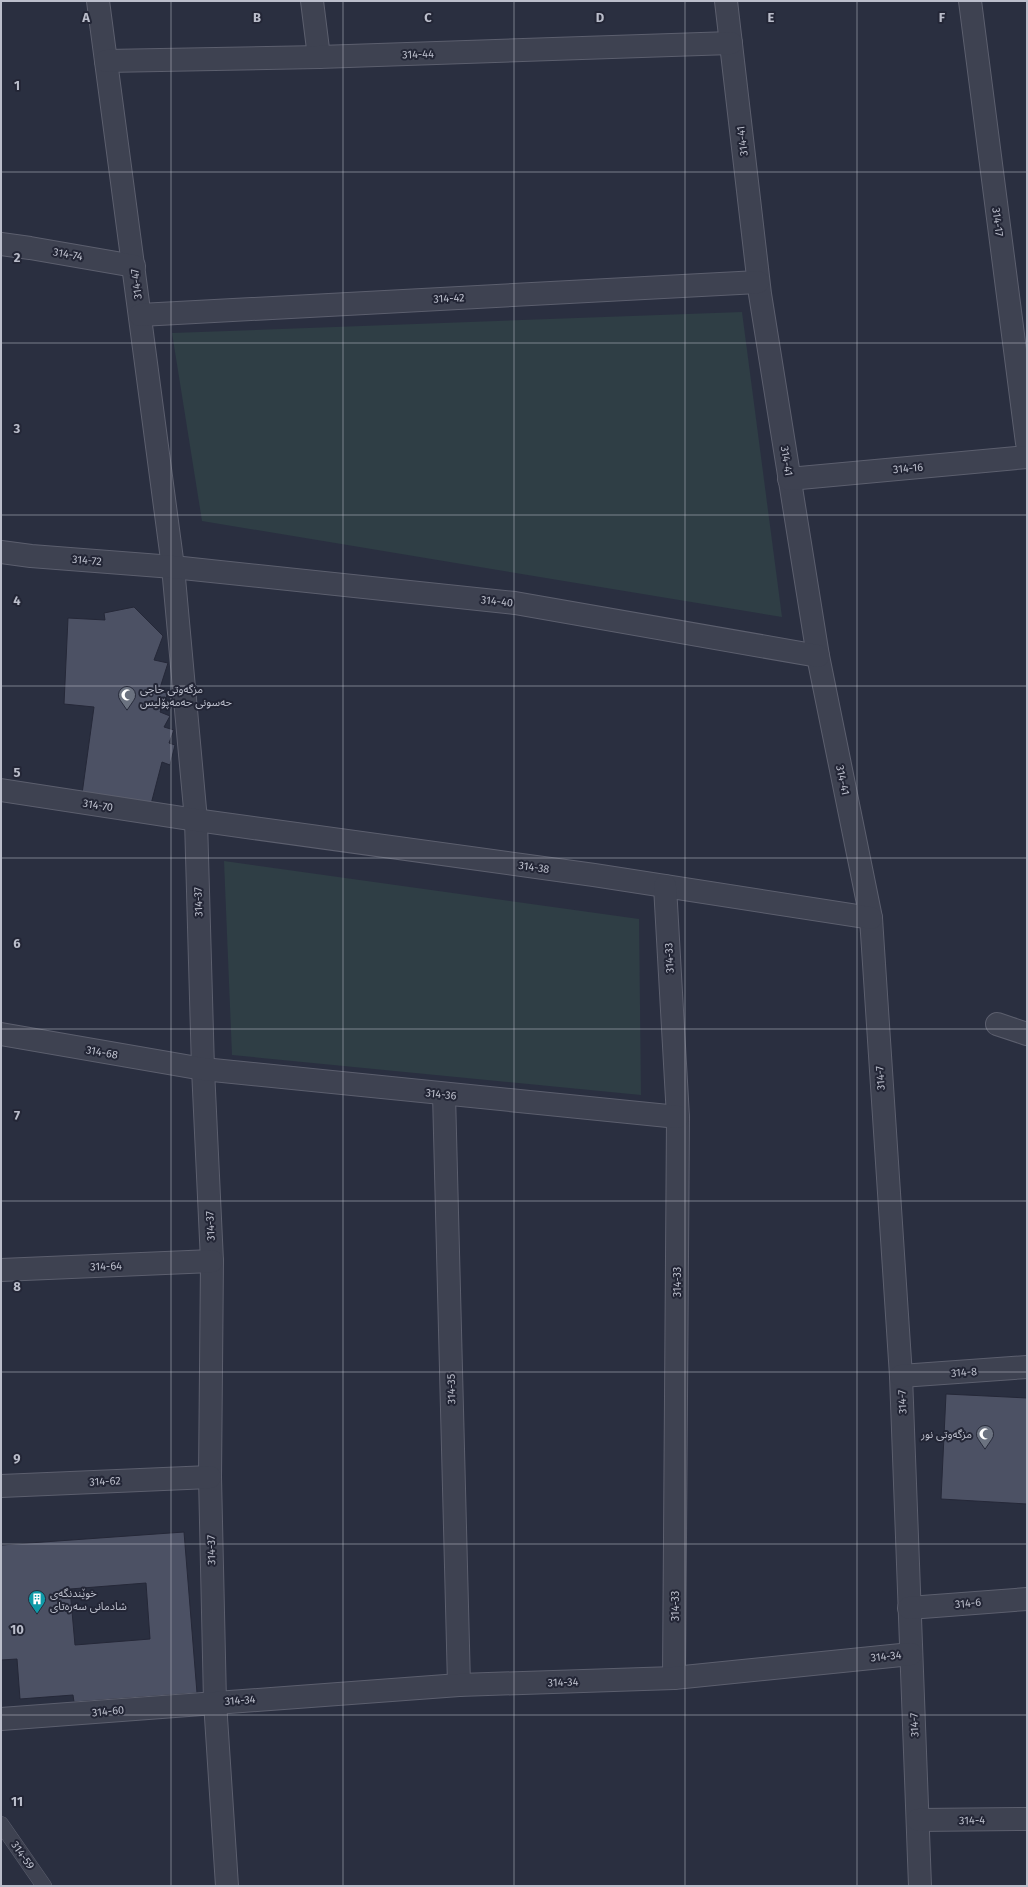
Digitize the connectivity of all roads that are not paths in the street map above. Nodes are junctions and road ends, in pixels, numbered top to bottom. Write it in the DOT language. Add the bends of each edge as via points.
graph roads {
  1 [pos="98,1"];
  2 [pos="312,1"];
  3 [pos="726,1"];
  4 [pos="970,1"];
  5 [pos="730,44"];
  6 [pos="319,57"];
  7 [pos="106,61"];
  8 [pos="1,244"];
  9 [pos="134,266"];
  10 [pos="758,282"];
  11 [pos="140,314"];
  12 [pos="1027,443"];
  13 [pos="1027,457"];
  14 [pos="790,479"];
  15 [pos="1,552"];
  16 [pos="173,567"];
  17 [pos="818,656"];
  18 [pos="1,790"];
  19 [pos="196,820"];
  20 [pos="665,886"];
  21 [pos="871,918"];
  22 [pos="997,1024"];
  23 [pos="1,1034"];
  24 [pos="1027,1034"];
  25 [pos="203,1069"];
  26 [pos="444,1094"];
  27 [pos="678,1117"];
  28 [pos="212,1261"];
  29 [pos="1,1270"];
  30 [pos="1027,1367"];
  31 [pos="901,1376"];
  32 [pos="210,1477"];
  33 [pos="1,1486"];
  34 [pos="1027,1598"];
  35 [pos="909,1608"];
  36 [pos="911,1654"];
  37 [pos="674,1678"];
  38 [pos="459,1685"];
  39 [pos="215,1702"];
  40 [pos="1,1719"];
  41 [pos="1027,1819"];
  42 [pos="918,1820"];
  43 [pos="1,1824"];
  44 [pos="44,1886"];
  45 [pos="227,1886"];
  46 [pos="920,1886"];
  1 -- 7 [label="street, 314-47"];
  2 -- 6 [label="street"];
  3 -- 5 [label="street, 314-41"];
  4 -- 12 [label="street, 314-17"];
  5 -- 6 [label="street, 314-44"];
  5 -- 10 [label="street, 314-41"];
  6 -- 7 [label="street, 314-44"];
  7 -- 9 [label="street, 314-47"];
  8 -- 9 [label="street, 314-74"];
  9 -- 11 [label="street, 314-47"];
  10 -- 11 [label="street, 314-42"];
  10 -- 14 [label="street, 314-41"];
  11 -- 16 [label="street, 314-47"];
  13 -- 14 [label="street, 314-16"];
  14 -- 17 [label="street, 314-41"];
  15 -- 16 [label="street, 314-72"];
  16 -- 17 [label="street, 314-40" via="515,603"];
  16 -- 19 [label="street, 314-37"];
  17 -- 21 [label="street, 314-41"];
  18 -- 19 [label="street, 314-70"];
  19 -- 20 [label="street, 314-38"];
  19 -- 25 [label="street, 314-37"];
  20 -- 21 [label="street, 314-38"];
  20 -- 27 [label="street, 314-33"];
  21 -- 31 [label="street, 314-7"];
  22 -- 24 [label="street"];
  23 -- 25 [label="street, 314-68"];
  25 -- 26 [label="street, 314-36"];
  25 -- 28 [label="street, 314-37"];
  26 -- 27 [label="street, 314-36"];
  26 -- 38 [label="street, 314-35"];
  27 -- 37 [label="street, 314-33"];
  28 -- 29 [label="street, 314-64"];
  28 -- 32 [label="street, 314-37"];
  30 -- 31 [label="street, 314-8"];
  31 -- 35 [label="street, 314-7"];
  32 -- 33 [label="street, 314-62"];
  32 -- 39 [label="street, 314-37"];
  34 -- 35 [label="street, 314-6"];
  35 -- 36 [label="street, 314-7"];
  36 -- 37 [label="street, 314-34"];
  36 -- 42 [label="street, 314-7"];
  37 -- 38 [label="street, 314-34"];
  38 -- 39 [label="street, 314-34"];
  39 -- 40 [label="street, 314-60"];
  39 -- 45 [label="street, 314-37"];
  41 -- 42 [label="street, 314-4"];
  42 -- 46 [label="street, 314-7"];
  43 -- 44 [label="lane, 314-59"];
}
